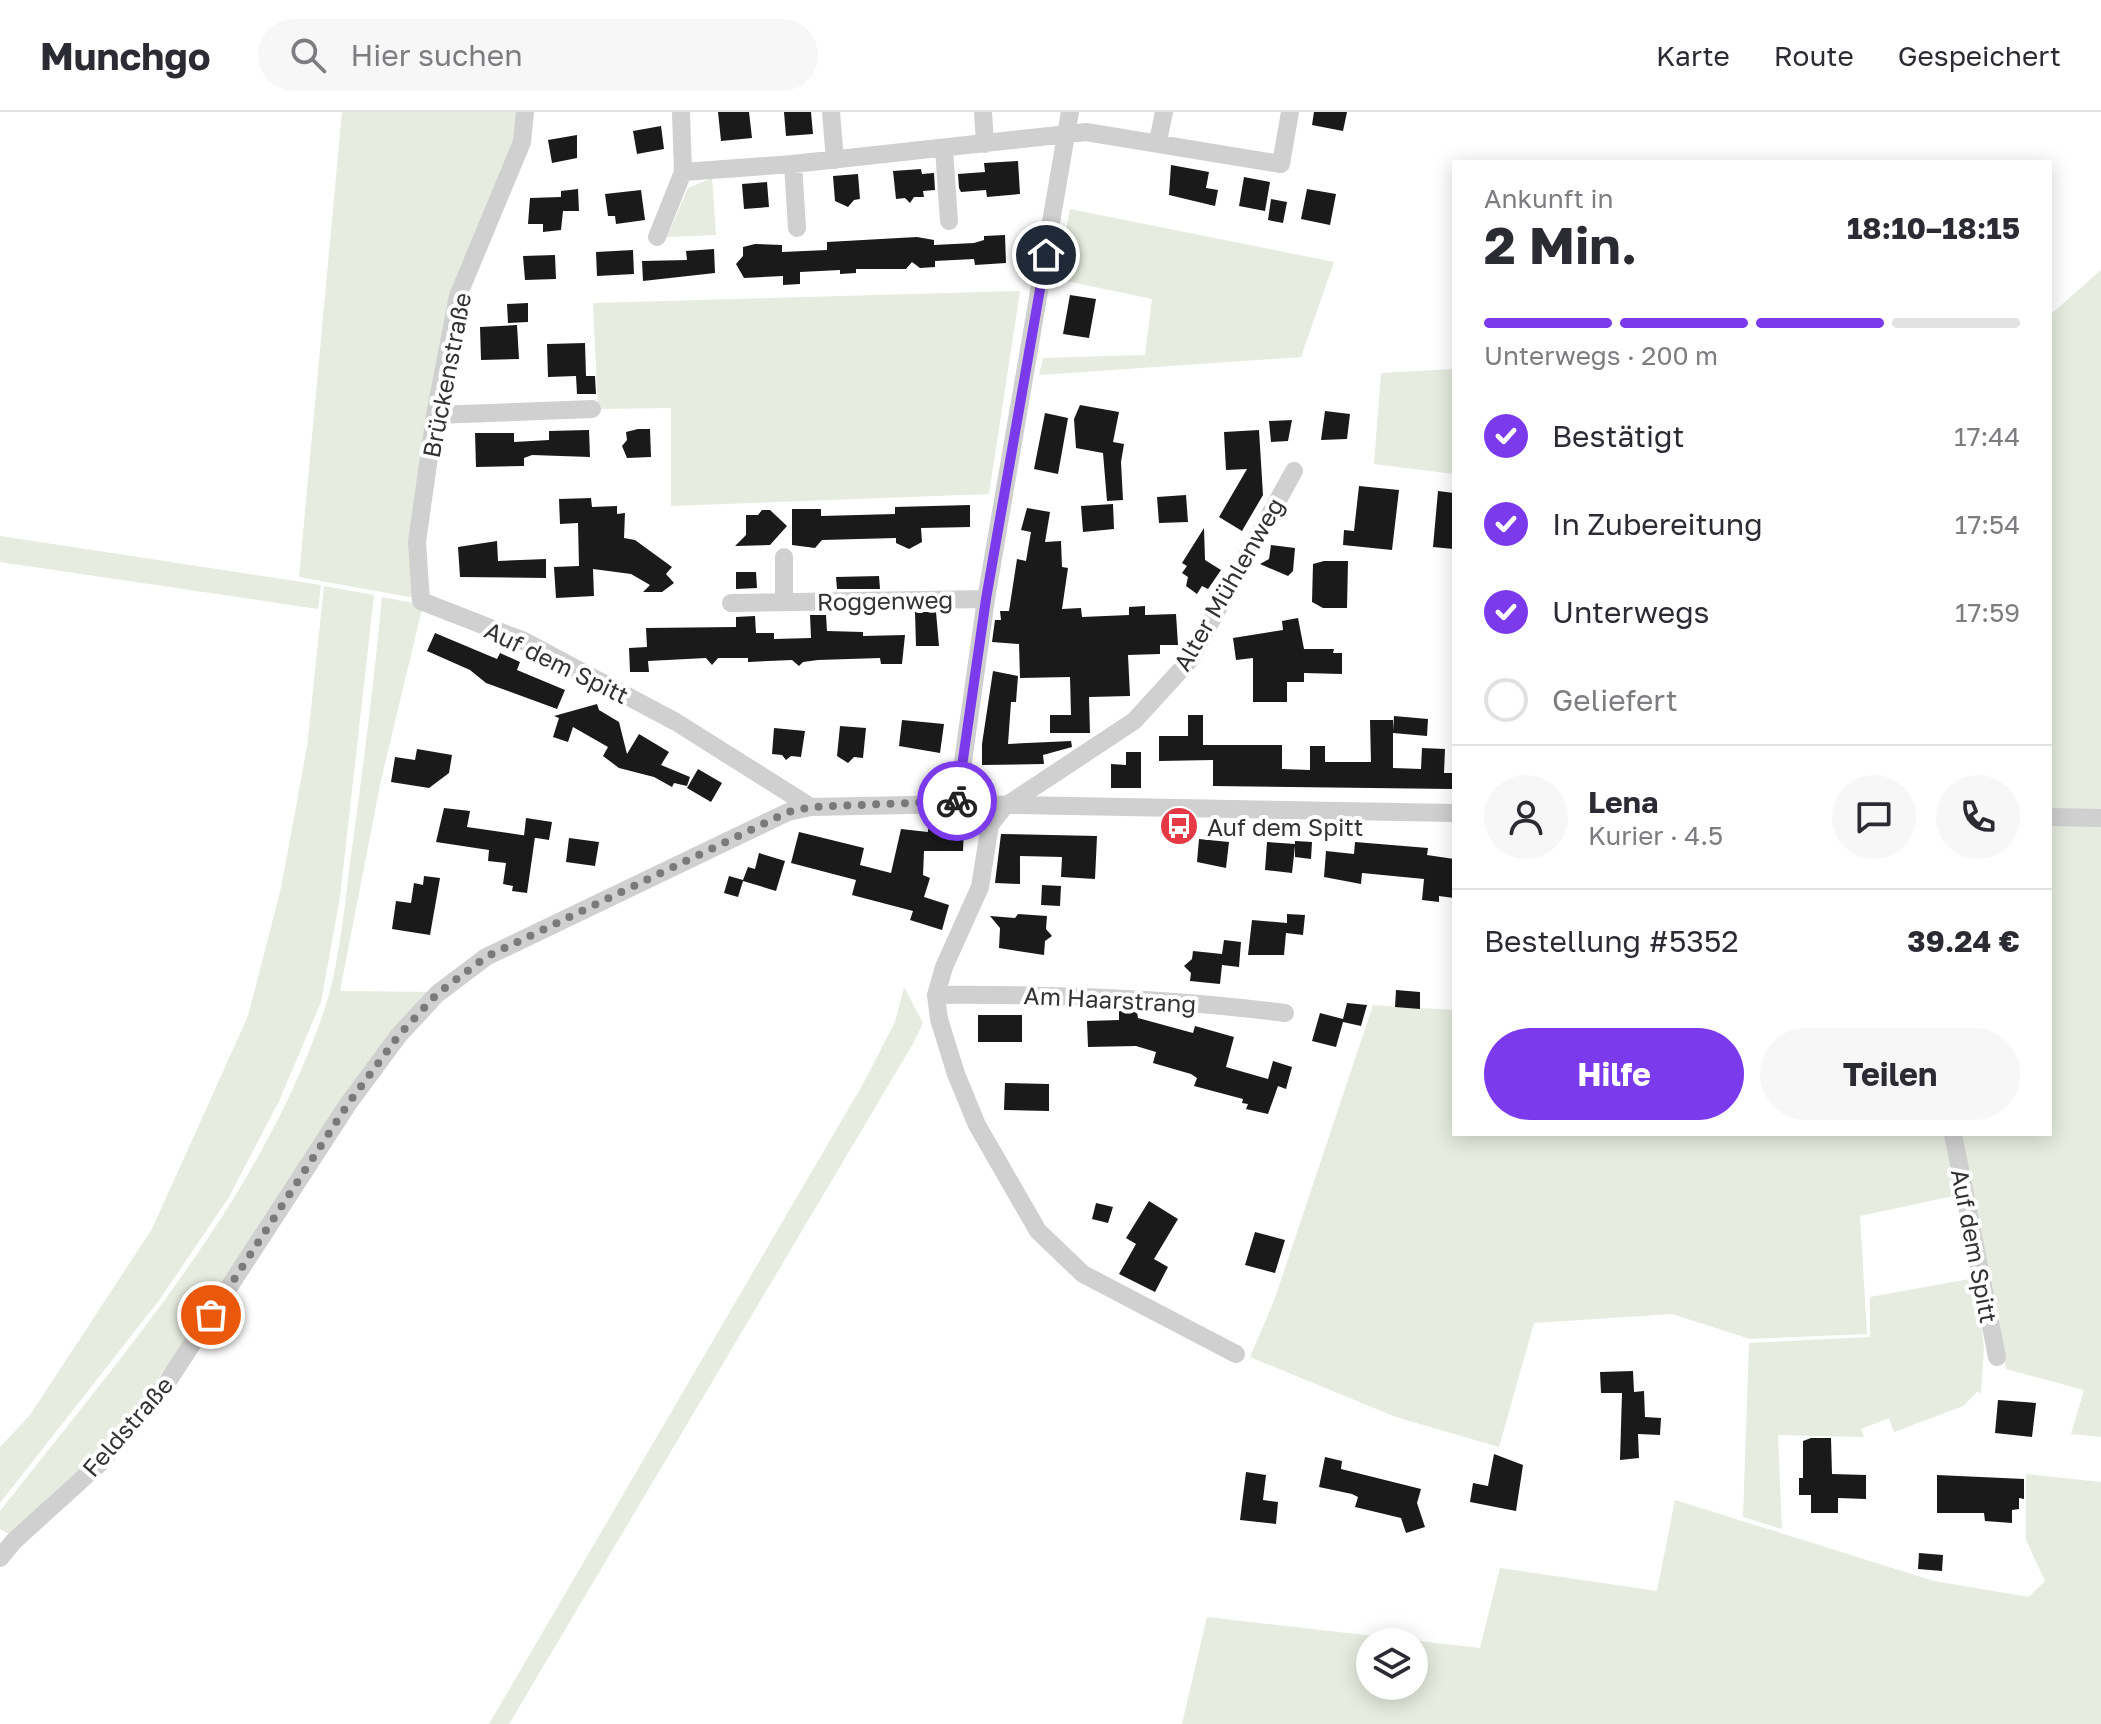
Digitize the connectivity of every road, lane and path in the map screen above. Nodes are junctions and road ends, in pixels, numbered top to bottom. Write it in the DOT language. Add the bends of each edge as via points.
graph roads {
  1 [pos="525,112"];
  2 [pos="831,112"];
  3 [pos="983,112"];
  4 [pos="1070,112"];
  5 [pos="1164,112"];
  6 [pos="1290,112"];
  7 [pos="681,114"];
  8 [pos="1066,135"];
  9 [pos="1158,141"];
  10 [pos="985,144"];
  11 [pos="944,149"];
  12 [pos="835,160"];
  13 [pos="793,164"];
  14 [pos="683,172"];
  15 [pos="949,221"];
  16 [pos="797,228"];
  17 [pos="657,237"];
  18 [pos="592,409"];
  19 [pos="435,415"];
  20 [pos="1294,471"];
  21 [pos="784,557"];
  22 [pos="986,599"];
  23 [pos="421,601"];
  24 [pos="784,602"];
  25 [pos="731,603"];
  26 [pos="957,804"];
  27 [pos="811,807"];
  28 [pos="1004,807"];
  29 [pos="1452,813"];
  30 [pos="2052,817"];
  31 [pos="2101,818"];
  32 [pos="936,995"];
  33 [pos="1285,1013"];
  34 [pos="1953,1136"];
  35 [pos="1236,1354"];
  36 [pos="1997,1357"];
  37 [pos="0,1558"];
  1 -- 19 [label="street, Brückenstraße" via="522,142 458,296"];
  2 -- 12 [label="street"];
  3 -- 10 [label="street"];
  4 -- 8 [label="street"];
  5 -- 9 [label="street"];
  6 -- 9 [label="street" via="1281,164"];
  7 -- 14 [label="street"];
  8 -- 9 [label="street" via="1108,133"];
  8 -- 10 [label="street"];
  8 -- 22 [label="street"];
  10 -- 11 [label="street"];
  11 -- 12 [label="street"];
  11 -- 15 [label="street"];
  12 -- 13 [label="street"];
  13 -- 14 [label="street"];
  13 -- 16 [label="street"];
  14 -- 17 [label="street"];
  18 -- 19 [label="street"];
  19 -- 23 [label="street, Brückenstraße" via="417,542"];
  20 -- 28 [label="street, Alter Mühlenweg" via="1189,661 1134,721"];
  21 -- 24 [label="street, Roggenweg"];
  22 -- 24 [label="street, Roggenweg"];
  22 -- 26 [label="street"];
  23 -- 27 [label="street, Auf dem Spitt" via="536,648 676,722"];
  24 -- 25 [label="street, Roggenweg"];
  26 -- 27 [label="street"];
  26 -- 28 [label="street"];
  27 -- 37 [label="street, Feldstraße" via="788,812 486,957 437,994 348,1104 168,1381 100,1463"];
  28 -- 29 [label="street"];
  28 -- 32 [label="street" via="990,825 980,887"];
  30 -- 31 [label="street"];
  32 -- 33 [label="street, Am Haarstrang" via="1062,994"];
  32 -- 35 [label="street" via="956,1074 977,1125 1038,1231 1083,1274"];
  34 -- 36 [label="street, Auf dem Spitt"];
}
